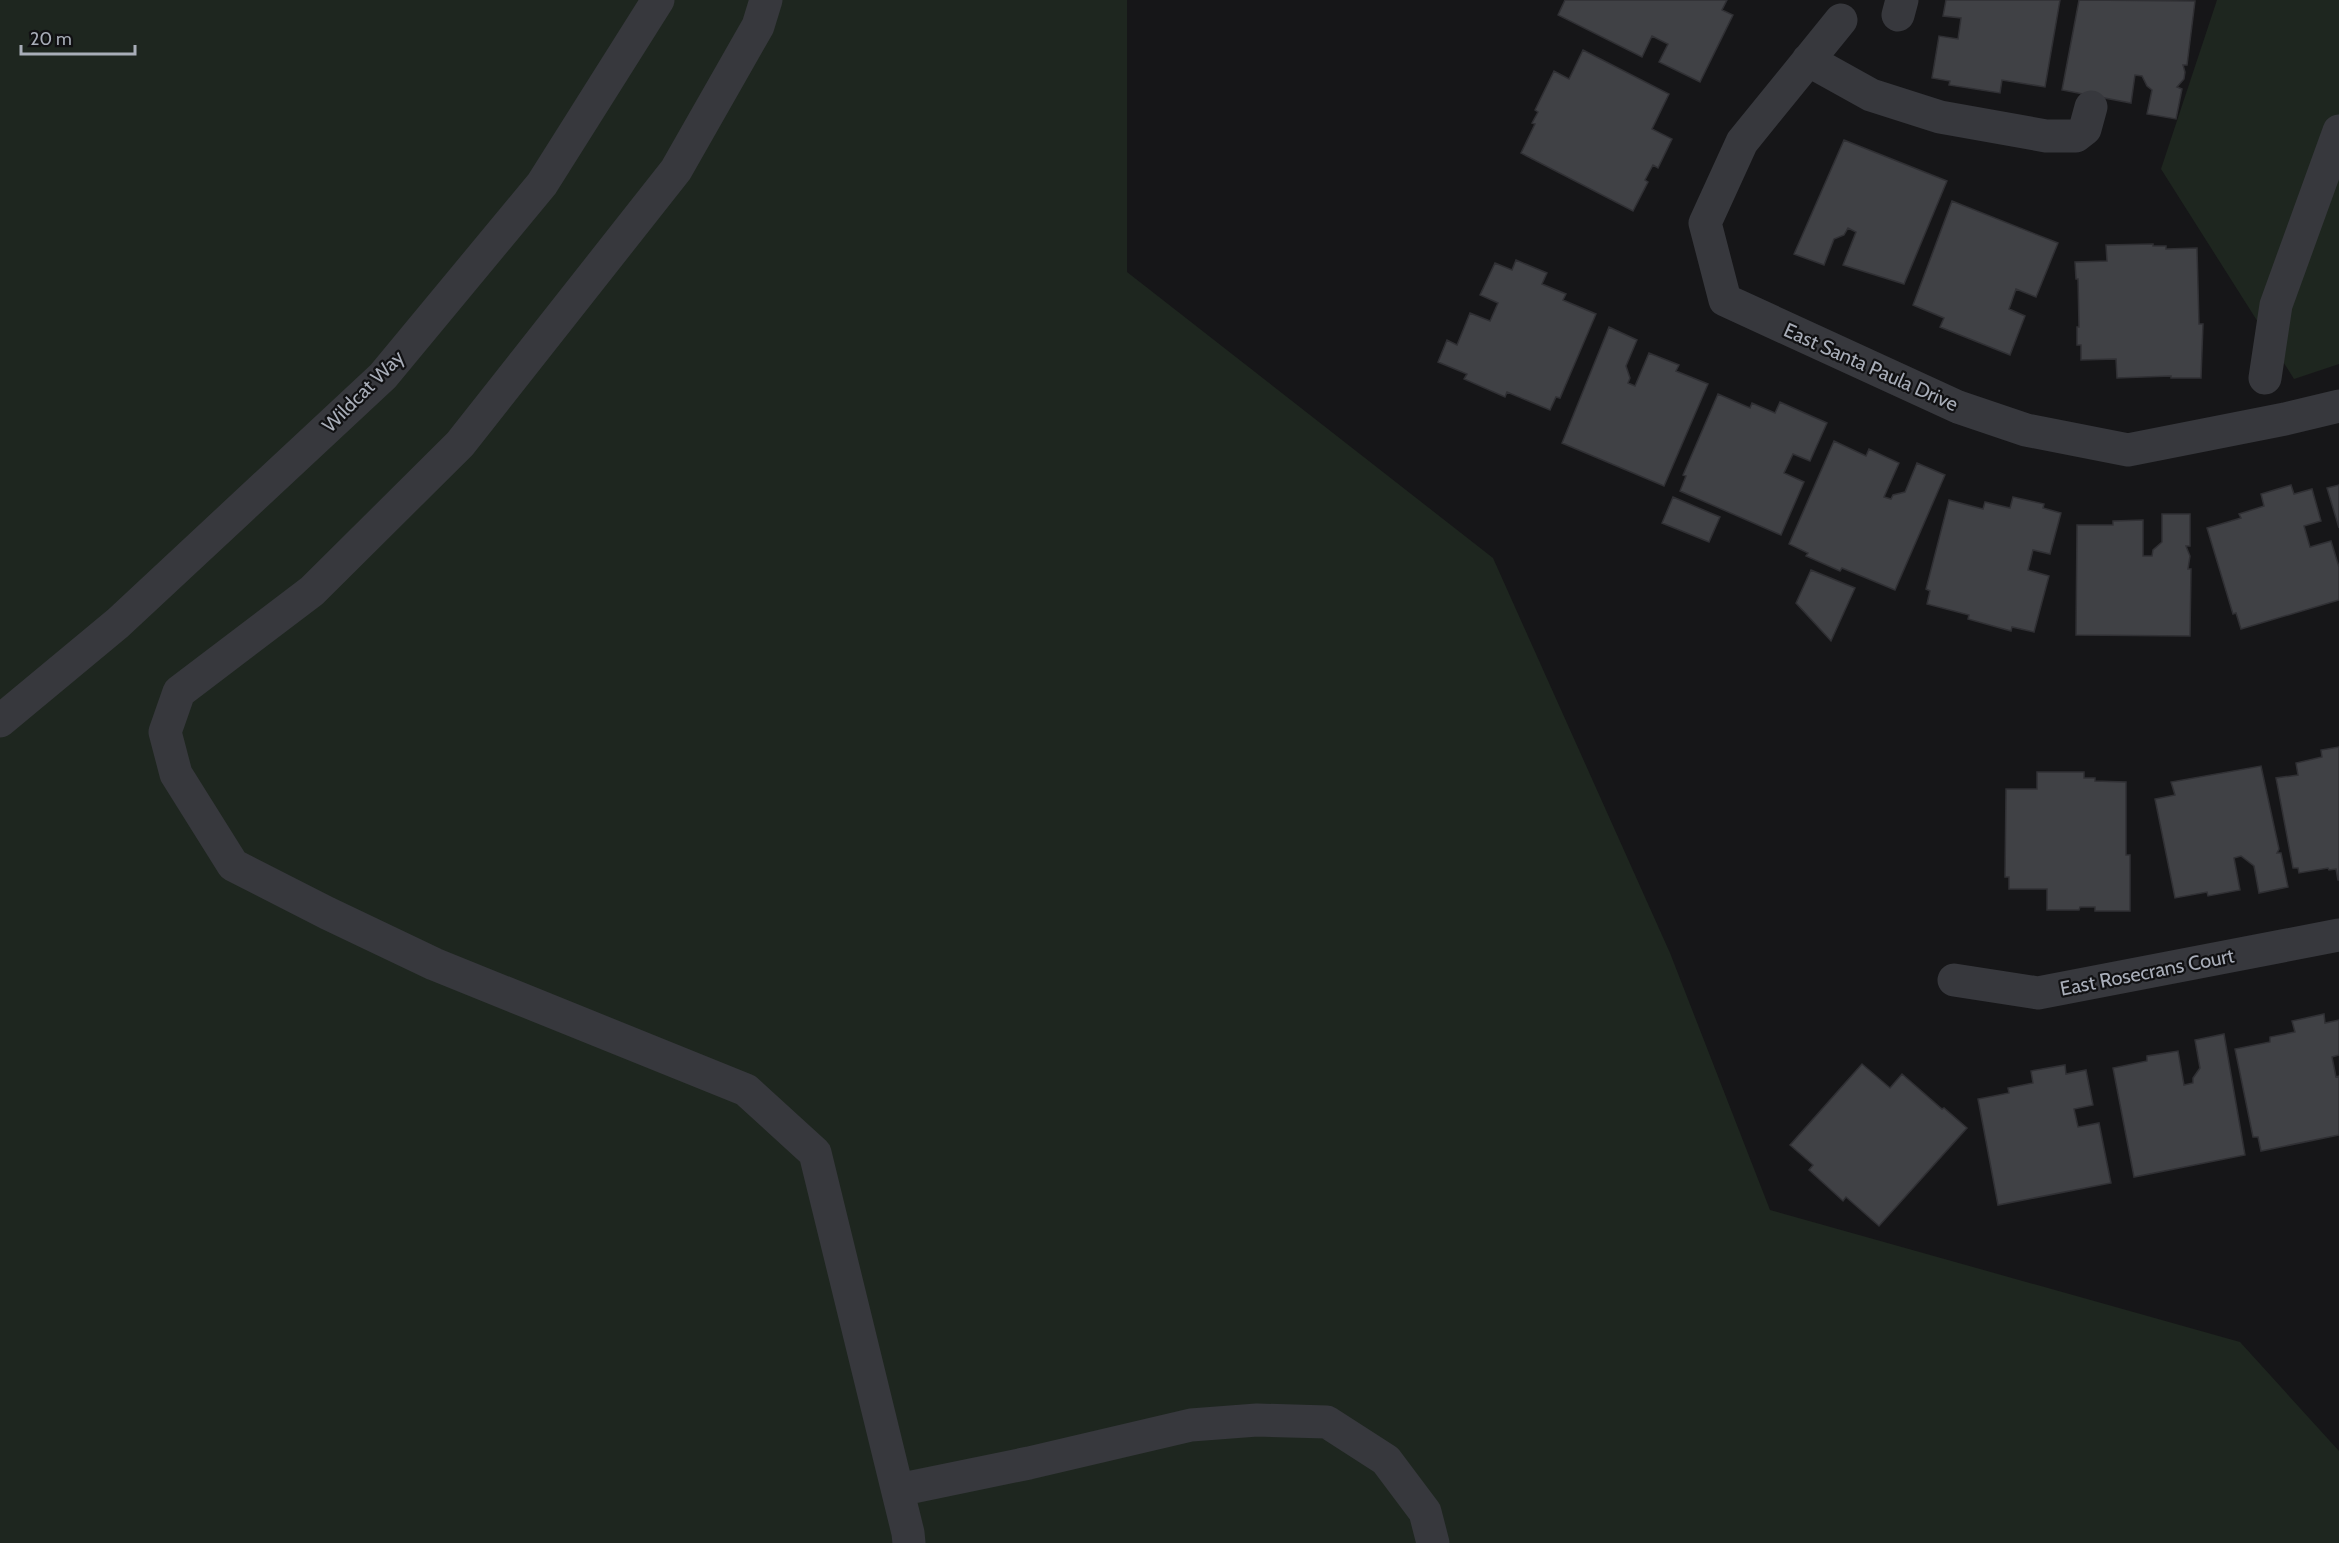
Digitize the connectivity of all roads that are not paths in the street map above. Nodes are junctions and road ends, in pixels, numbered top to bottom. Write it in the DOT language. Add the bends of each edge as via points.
graph roads {
  1 [pos="658,0"];
  2 [pos="766,0"];
  3 [pos="1841,20"];
  4 [pos="1808,60"];
  5 [pos="2091,107"];
  6 [pos="2339,131"];
  7 [pos="2265,378"];
  8 [pos="2339,406"];
  9 [pos="0,721"];
  10 [pos="2339,935"];
  11 [pos="1954,980"];
  12 [pos="898,1490"];
  13 [pos="909,1543"];
  14 [pos="1434,1543"];
  1 -- 9 [label="street, Wildcat Way" via="542,184 383,376 118,623"];
  2 -- 12 [label="street" via="758,26 676,170 460,444 312,591 179,692 165,732 176,774 233,865 435,964 746,1090 815,1153"];
  3 -- 4 [label="street, East Santa Paula Drive"];
  4 -- 5 [label="street" via="1871,95 1940,117 2046,136 2076,136 2085,129"];
  4 -- 8 [label="street, East Santa Paula Drive" via="1742,142 1705,223 1725,300 1958,407 2026,429 2128,450"];
  6 -- 7 [label="street" via="2276,305"];
  10 -- 11 [label="street, East Rosecrans Court" via="2038,993"];
  12 -- 13 [label="street"];
  12 -- 14 [label="street" via="1191,1425 1257,1420 1327,1422 1386,1460 1425,1512"];
}
